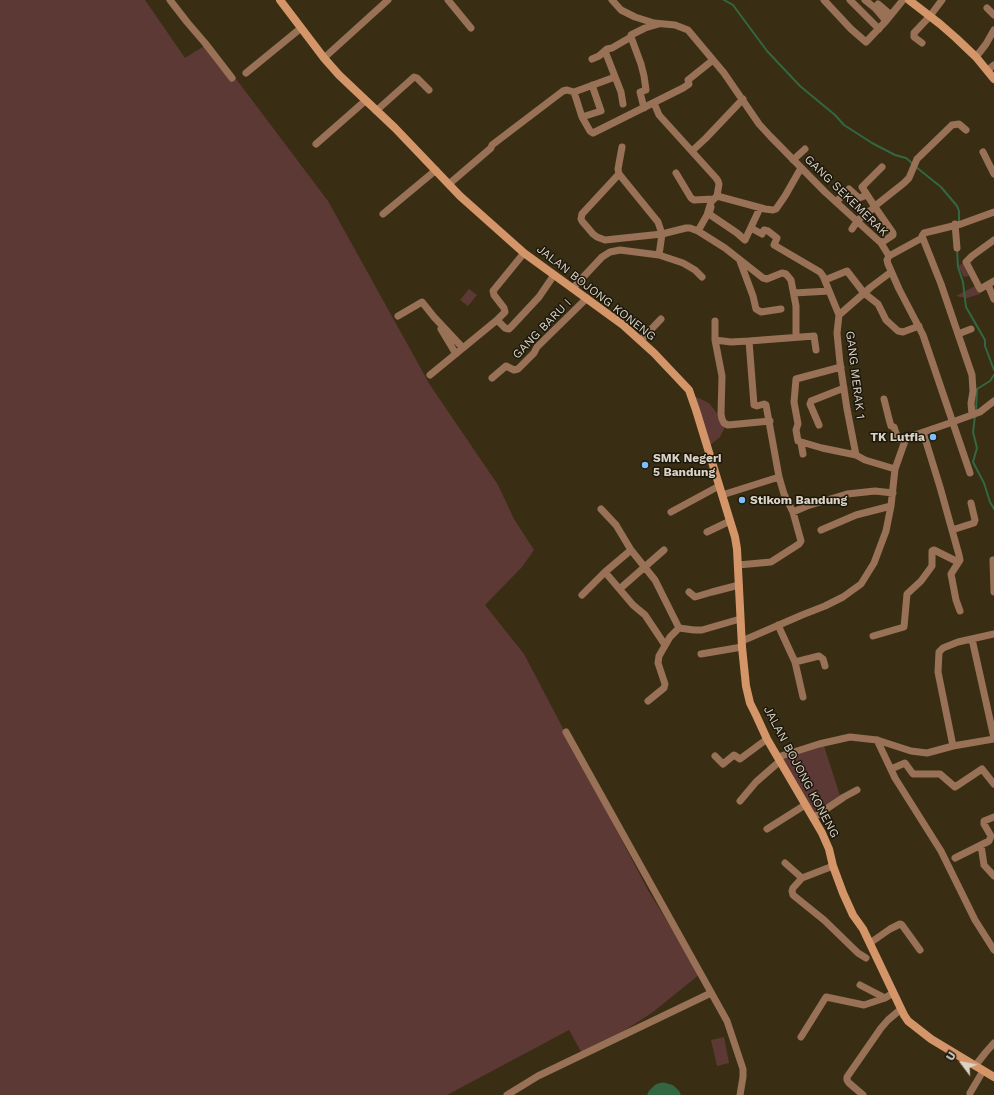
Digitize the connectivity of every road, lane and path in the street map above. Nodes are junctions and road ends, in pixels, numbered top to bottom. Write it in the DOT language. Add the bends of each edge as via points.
graph roads {
  1 [pos="170,0"];
  2 [pos="388,0"];
  3 [pos="448,0"];
  4 [pos="612,0"];
  5 [pos="824,0"];
  6 [pos="850,0"];
  7 [pos="865,0"];
  8 [pos="903,0"];
  9 [pos="909,0"];
  10 [pos="942,0"];
  11 [pos="282,1"];
  12 [pos="986,8"];
  13 [pos="994,15"];
  14 [pos="930,16"];
  15 [pos="889,18"];
  16 [pos="661,24"];
  17 [pos="301,28"];
  18 [pos="471,28"];
  19 [pos="879,29"];
  20 [pos="994,30"];
  21 [pos="631,37"];
  22 [pos="922,43"];
  23 [pos="605,51"];
  24 [pos="976,57"];
  25 [pos="324,58"];
  26 [pos="592,59"];
  27 [pos="713,60"];
  28 [pos="991,68"];
  29 [pos="246,73"];
  30 [pos="615,77"];
  31 [pos="232,78"];
  32 [pos="994,79"];
  33 [pos="592,85"];
  34 [pos="429,90"];
  35 [pos="574,92"];
  36 [pos="743,99"];
  37 [pos="365,101"];
  38 [pos="654,103"];
  39 [pos="623,104"];
  40 [pos="644,108"];
  41 [pos="376,111"];
  42 [pos="582,117"];
  43 [pos="966,130"];
  44 [pos="316,144"];
  45 [pos="622,148"];
  46 [pos="804,149"];
  47 [pos="692,151"];
  48 [pos="983,152"];
  49 [pos="793,160"];
  50 [pos="882,167"];
  51 [pos="801,168"];
  52 [pos="436,170"];
  53 [pos="676,173"];
  54 [pos="619,174"];
  55 [pos="994,174"];
  56 [pos="449,184"];
  57 [pos="868,195"];
  58 [pos="714,199"];
  59 [pos="836,202"];
  60 [pos="875,206"];
  61 [pos="760,208"];
  62 [pos="994,212"];
  63 [pos="382,214"];
  64 [pos="858,220"];
  65 [pos="958,224"];
  66 [pos="751,228"];
  67 [pos="852,230"];
  68 [pos="698,231"];
  69 [pos="662,234"];
  70 [pos="922,238"];
  71 [pos="994,240"];
  72 [pos="881,243"];
  73 [pos="956,248"];
  74 [pos="524,253"];
  75 [pos="659,255"];
  76 [pos="889,256"];
  77 [pos="740,261"];
  78 [pos="592,267"];
  79 [pos="891,272"];
  80 [pos="555,276"];
  81 [pos="702,277"];
  82 [pos="824,278"];
  83 [pos="991,283"];
  84 [pos="575,289"];
  85 [pos="829,291"];
  86 [pos="794,293"];
  87 [pos="864,293"];
  88 [pos="587,298"];
  89 [pos="994,299"];
  90 [pos="781,310"];
  91 [pos="398,316"];
  92 [pos="839,316"];
  93 [pos="434,317"];
  94 [pos="660,319"];
  95 [pos="497,320"];
  96 [pos="715,321"];
  97 [pos="919,326"];
  98 [pos="971,329"];
  99 [pos="958,334"];
  100 [pos="796,338"];
  101 [pos="640,340"];
  102 [pos="715,340"];
  103 [pos="750,341"];
  104 [pos="463,348"];
  105 [pos="816,350"];
  106 [pos="456,354"];
  107 [pos="841,367"];
  108 [pos="430,375"];
  109 [pos="492,378"];
  110 [pos="844,388"];
  111 [pos="884,399"];
  112 [pos="994,401"];
  113 [pos="976,413"];
  114 [pos="770,422"];
  115 [pos="953,422"];
  116 [pos="819,425"];
  117 [pos="923,432"];
  118 [pos="906,438"];
  119 [pos="801,443"];
  120 [pos="803,454"];
  121 [pos="856,455"];
  122 [pos="895,469"];
  123 [pos="970,473"];
  124 [pos="779,477"];
  125 [pos="719,486"];
  126 [pos="893,493"];
  127 [pos="722,495"];
  128 [pos="971,503"];
  129 [pos="891,506"];
  130 [pos="601,509"];
  131 [pos="671,512"];
  132 [pos="793,512"];
  133 [pos="730,521"];
  134 [pos="821,530"];
  135 [pos="952,530"];
  136 [pos="707,532"];
  137 [pos="632,550"];
  138 [pos="664,550"];
  139 [pos="993,560"];
  140 [pos="958,562"];
  141 [pos="738,566"];
  142 [pos="645,567"];
  143 [pos="605,572"];
  144 [pos="739,585"];
  145 [pos="623,586"];
  146 [pos="690,592"];
  147 [pos="994,592"];
  148 [pos="582,595"];
  149 [pos="960,610"];
  150 [pos="740,619"];
  151 [pos="778,625"];
  152 [pos="679,628"];
  153 [pos="994,634"];
  154 [pos="872,636"];
  155 [pos="972,639"];
  156 [pos="742,644"];
  157 [pos="665,645"];
  158 [pos="701,654"];
  159 [pos="795,662"];
  160 [pos="825,666"];
  161 [pos="803,697"];
  162 [pos="648,702"];
  163 [pos="566,732"];
  164 [pos="767,739"];
  165 [pos="994,739"];
  166 [pos="877,740"];
  167 [pos="953,746"];
  168 [pos="715,756"];
  169 [pos="779,759"];
  170 [pos="891,769"];
  171 [pos="994,784"];
  172 [pos="857,790"];
  173 [pos="740,801"];
  174 [pos="805,804"];
  175 [pos="994,817"];
  176 [pos="813,818"];
  177 [pos="766,829"];
  178 [pos="981,845"];
  179 [pos="955,858"];
  180 [pos="785,863"];
  181 [pos="833,866"];
  182 [pos="994,876"];
  183 [pos="802,878"];
  184 [pos="870,943"];
  185 [pos="920,950"];
  186 [pos="994,950"];
  187 [pos="866,958"];
  188 [pos="860,985"];
  189 [pos="711,993"];
  190 [pos="893,993"];
  191 [pos="885,998"];
  192 [pos="901,1009"];
  193 [pos="801,1037"];
  194 [pos="994,1043"];
  195 [pos="975,1066"];
  196 [pos="983,1071"];
  197 [pos="994,1077"];
  198 [pos="970,1094"];
  199 [pos="507,1095"];
  200 [pos="740,1095"];
  201 [pos="863,1095"];
  1 -- 31 [label="street"];
  2 -- 25 [label="street"];
  3 -- 18 [label="street"];
  4 -- 16 [label="street, GANG SEKEMERAK" via="628,14"];
  5 -- 19 [label="street" via="866,42"];
  6 -- 19 [label="street"];
  7 -- 15 [label="street" via="874,8 878,4"];
  8 -- 15 [label="street"];
  9 -- 14 [label="street"];
  10 -- 14 [label="street"];
  11 -- 17 [label="street, JALAN BOJONG KONENG"];
  12 -- 13 [label="street"];
  14 -- 22 [label="street" via="914,33 914,37"];
  14 -- 24 [label="street"];
  15 -- 19 [label="street"];
  16 -- 21 [label="street" via="645,28"];
  16 -- 27 [label="street, GANG SEKEMERAK" via="675,25 688,30"];
  17 -- 25 [label="street, JALAN BOJONG KONENG"];
  17 -- 29 [label="street"];
  20 -- 24 [label="street"];
  21 -- 23 [label="street"];
  21 -- 40 [label="street" via="644,76 646,90 640,92"];
  23 -- 26 [label="street"];
  23 -- 30 [label="street"];
  24 -- 28 [label="street"];
  25 -- 37 [label="street, JALAN BOJONG KONENG"];
  27 -- 36 [label="street, GANG SEKEMERAK"];
  27 -- 38 [label="street" via="688,80 689,84"];
  28 -- 32 [label="street"];
  30 -- 33 [label="street"];
  30 -- 39 [label="street"];
  33 -- 35 [label="street"];
  33 -- 42 [label="street" via="601,111"];
  34 -- 41 [label="street" via="414,77"];
  35 -- 42 [label="street"];
  35 -- 56 [label="street" via="563,91 492,145"];
  36 -- 47 [label="street"];
  36 -- 49 [label="street, GANG SEKEMERAK" via="759,124"];
  37 -- 41 [label="street, JALAN BOJONG KONENG"];
  37 -- 44 [label="street"];
  38 -- 40 [label="street"];
  38 -- 47 [label="street" via="659,115"];
  40 -- 42 [label="street" via="593,133"];
  41 -- 52 [label="street, JALAN BOJONG KONENG"];
  43 -- 60 [label="street" via="959,124 952,125 943,132 915,164 904,183"];
  45 -- 54 [label="street"];
  46 -- 49 [label="street"];
  47 -- 58 [label="street" via="719,184"];
  48 -- 55 [label="street"];
  49 -- 51 [label="street, GANG SEKEMERAK"];
  50 -- 57 [label="street" via="862,186"];
  51 -- 59 [label="street, GANG SEKEMERAK"];
  51 -- 61 [label="street" via="776,208"];
  52 -- 56 [label="street, JALAN BOJONG KONENG"];
  52 -- 63 [label="street"];
  53 -- 58 [label="street" via="691,198"];
  54 -- 69 [label="street" via="658,222"];
  54 -- 69 [label="street" via="585,210 581,216 582,221 596,237 605,240"];
  56 -- 74 [label="street, JALAN BOJONG KONENG"];
  57 -- 59 [label="street" via="860,198 849,189"];
  57 -- 60 [label="street"];
  58 -- 61 [label="street"];
  58 -- 66 [label="street" via="709,214 745,240"];
  58 -- 68 [label="street"];
  59 -- 64 [label="street, GANG SEKEMERAK"];
  60 -- 64 [label="street"];
  60 -- 72 [label="street" via="893,233"];
  61 -- 66 [label="street"];
  62 -- 65 [label="street"];
  64 -- 67 [label="street"];
  64 -- 72 [label="street, GANG SEKEMERAK"];
  65 -- 70 [label="street" via="924,233"];
  65 -- 73 [label="street"];
  66 -- 82 [label="street" via="762,234 764,230 768,231 777,238 774,245 820,272"];
  68 -- 69 [label="street" via="686,228"];
  68 -- 77 [label="street"];
  69 -- 75 [label="street"];
  70 -- 76 [label="street"];
  70 -- 99 [label="street"];
  71 -- 83 [label="street" via="966,262 981,289"];
  72 -- 76 [label="street, GANG SEKEMERAK"];
  74 -- 80 [label="street, JALAN BOJONG KONENG"];
  74 -- 95 [label="street" via="493,291 505,312"];
  75 -- 78 [label="street" via="614,250"];
  75 -- 81 [label="street" via="683,263"];
  76 -- 79 [label="street, GANG SEKEMERAK" via="887,260"];
  77 -- 86 [label="street" via="763,278 786,274 791,280"];
  77 -- 90 [label="street" via="756,309 761,312"];
  78 -- 84 [label="street"];
  78 -- 84 [label="street" via="578,280"];
  79 -- 87 [label="street"];
  79 -- 97 [label="street, GANG SEKEMERAK"];
  80 -- 84 [label="street, JALAN BOJONG KONENG"];
  80 -- 95 [label="street, GANG BARU I" via="548,289 509,328 505,328"];
  82 -- 85 [label="street, GANG MERAK 1"];
  82 -- 87 [label="street" via="847,271"];
  83 -- 89 [label="street"];
  84 -- 88 [label="street, JALAN BOJONG KONENG"];
  85 -- 86 [label="street"];
  85 -- 92 [label="street, GANG MERAK 1"];
  86 -- 100 [label="street"];
  87 -- 92 [label="street"];
  87 -- 97 [label="street" via="878,304 886,320 898,331 903,332"];
  88 -- 101 [label="street, JALAN BOJONG KONENG"];
  88 -- 109 [label="street, GANG BARU I" via="518,369 506,366"];
  91 -- 93 [label="street" via="422,302"];
  92 -- 107 [label="street, GANG MERAK 1" via="837,333"];
  93 -- 104 [label="street"];
  93 -- 106 [label="street"];
  94 -- 101 [label="street"];
  95 -- 104 [label="street"];
  96 -- 102 [label="street"];
  97 -- 115 [label="street, GANG SEKEMERAK"];
  98 -- 99 [label="street"];
  99 -- 113 [label="street" via="973,380 971,409"];
  100 -- 103 [label="street"];
  100 -- 105 [label="street" via="814,336"];
  101 -- 125 [label="street, JALAN BOJONG KONENG" via="689,390"];
  102 -- 103 [label="street"];
  102 -- 114 [label="street" via="722,376 721,414 724,423 728,425"];
  103 -- 114 [label="street" via="754,405 766,405"];
  104 -- 106 [label="street"];
  106 -- 108 [label="street"];
  107 -- 110 [label="street, GANG MERAK 1"];
  107 -- 119 [label="street" via="796,379 796,436"];
  110 -- 116 [label="street" via="811,401"];
  110 -- 121 [label="street, GANG MERAK 1"];
  111 -- 118 [label="street" via="897,438"];
  112 -- 113 [label="street"];
  113 -- 115 [label="street"];
  114 -- 124 [label="street"];
  115 -- 117 [label="street"];
  115 -- 123 [label="street, GANG SEKEMERAK"];
  117 -- 118 [label="street"];
  117 -- 135 [label="street"];
  118 -- 122 [label="street"];
  119 -- 120 [label="street"];
  119 -- 121 [label="street"];
  121 -- 122 [label="street"];
  122 -- 126 [label="street"];
  124 -- 127 [label="street"];
  124 -- 132 [label="street"];
  125 -- 127 [label="street, JALAN BOJONG KONENG"];
  125 -- 131 [label="street"];
  126 -- 129 [label="street"];
  126 -- 132 [label="street" via="875,491 843,494"];
  127 -- 133 [label="street, JALAN BOJONG KONENG"];
  128 -- 135 [label="street" via="974,523"];
  129 -- 134 [label="street" via="856,515"];
  129 -- 151 [label="street" via="881,546 861,584 825,606"];
  130 -- 137 [label="street" via="616,525"];
  132 -- 141 [label="street" via="800,544 771,562"];
  133 -- 136 [label="street"];
  133 -- 141 [label="street, JALAN BOJONG KONENG"];
  135 -- 140 [label="street" via="960,560"];
  137 -- 142 [label="street"];
  137 -- 143 [label="street"];
  138 -- 142 [label="street"];
  139 -- 147 [label="street"];
  140 -- 149 [label="street" via="951,574"];
  140 -- 154 [label="street" via="932,551 932,566 907,594 904,627"];
  141 -- 144 [label="street, JALAN BOJONG KONENG"];
  142 -- 145 [label="street"];
  142 -- 152 [label="street" via="655,580"];
  143 -- 148 [label="street"];
  143 -- 157 [label="street" via="645,615"];
  144 -- 146 [label="street" via="695,597"];
  144 -- 150 [label="street, JALAN BOJONG KONENG"];
  150 -- 152 [label="street" via="702,630"];
  150 -- 156 [label="street, JALAN BOJONG KONENG"];
  151 -- 156 [label="street"];
  151 -- 159 [label="street"];
  152 -- 157 [label="street" via="673,632"];
  153 -- 155 [label="street"];
  155 -- 165 [label="street"];
  155 -- 167 [label="street" via="958,642 939,652 938,672"];
  156 -- 158 [label="street"];
  156 -- 164 [label="street, JALAN BOJONG KONENG" via="747,694"];
  157 -- 162 [label="street" via="658,660 664,688"];
  159 -- 160 [label="street" via="819,656"];
  159 -- 161 [label="street"];
  163 -- 189 [label="street"];
  164 -- 168 [label="street" via="740,759 734,755 724,764"];
  164 -- 169 [label="street, JALAN BOJONG KONENG"];
  165 -- 167 [label="street"];
  166 -- 167 [label="street" via="911,751 927,753"];
  166 -- 169 [label="street" via="850,737 838,739 795,750"];
  166 -- 170 [label="street"];
  169 -- 173 [label="street"];
  169 -- 174 [label="street, JALAN BOJONG KONENG"];
  170 -- 171 [label="street" via="905,763 913,774 940,774 955,787 982,769"];
  170 -- 186 [label="street" via="941,851 975,920"];
  172 -- 176 [label="street"];
  174 -- 176 [label="street, JALAN BOJONG KONENG"];
  174 -- 177 [label="street"];
  175 -- 178 [label="street" via="984,821 991,836 989,841"];
  176 -- 181 [label="street, JALAN BOJONG KONENG" via="822,833"];
  178 -- 179 [label="street"];
  178 -- 182 [label="street" via="984,865"];
  180 -- 183 [label="street"];
  181 -- 183 [label="street"];
  181 -- 184 [label="street, JALAN BOJONG KONENG" via="842,894"];
  183 -- 187 [label="street" via="793,888 793,895"];
  184 -- 185 [label="street" via="900,924"];
  184 -- 190 [label="street, JALAN BOJONG KONENG"];
  188 -- 191 [label="street"];
  189 -- 199 [label="street" via="538,1076"];
  189 -- 200 [label="street" via="727,1021 743,1069"];
  190 -- 191 [label="street"];
  190 -- 192 [label="street, JALAN BOJONG KONENG"];
  191 -- 193 [label="street" via="864,1005 826,997"];
  192 -- 195 [label="street, JALAN BOJONG KONENG" via="908,1021 918,1030"];
  192 -- 201 [label="street" via="881,1028 847,1077 849,1083"];
  194 -- 195 [label="street"];
  195 -- 196 [label="street, JALAN BOJONG KONENG"];
  196 -- 197 [label="street, JALAN BOJONG KONENG"];
  196 -- 198 [label="street"];
}
